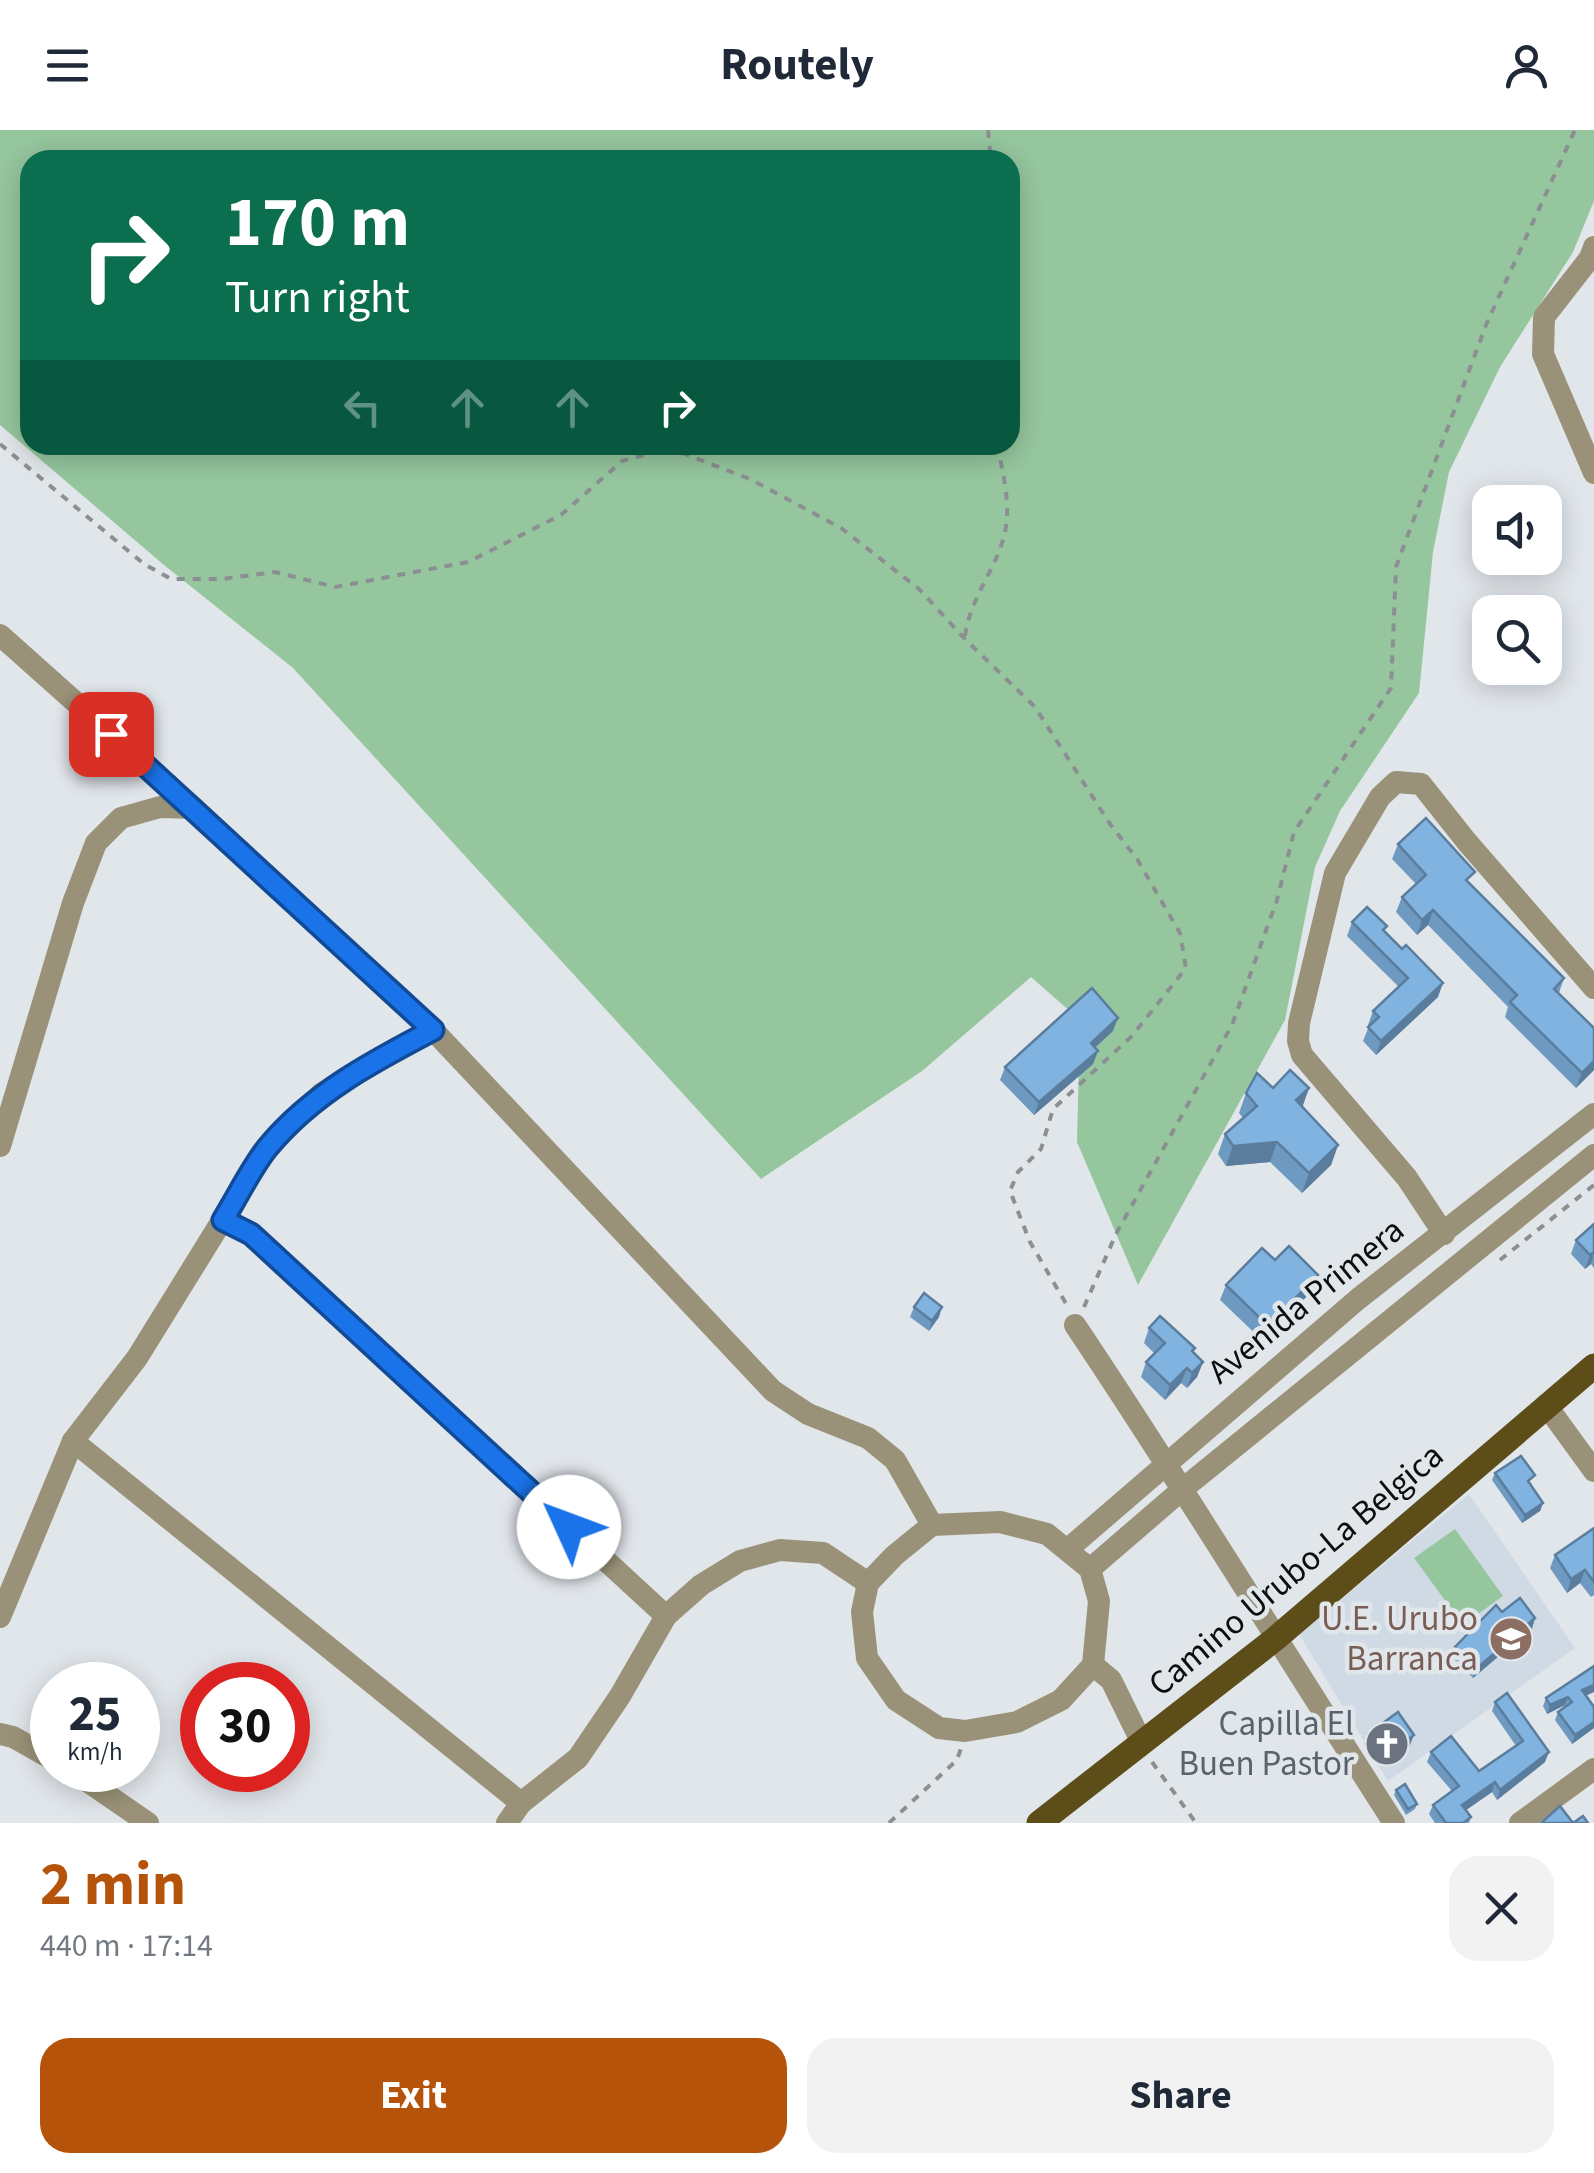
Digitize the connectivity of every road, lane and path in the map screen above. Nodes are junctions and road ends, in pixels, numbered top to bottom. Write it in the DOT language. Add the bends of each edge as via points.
graph roads {
  1 [pos="1575,130"];
  2 [pos="1594,246"];
  3 [pos="0,444"];
  4 [pos="646,455"];
  5 [pos="687,455"];
  6 [pos="999,455"];
  7 [pos="1594,473"];
  8 [pos="0,634"];
  9 [pos="964,638"];
  10 [pos="194,808"];
  11 [pos="1594,988"];
  12 [pos="433,1030"];
  13 [pos="1594,1114"];
  14 [pos="0,1146"];
  15 [pos="1594,1155"];
  16 [pos="223,1220"];
  17 [pos="1444,1234"];
  18 [pos="1076,1325"];
  19 [pos="1594,1366"];
  20 [pos="1546,1405"];
  21 [pos="73,1441"];
  22 [pos="1167,1462"];
  23 [pos="1594,1471"];
  24 [pos="1184,1488"];
  25 [pos="932,1525"];
  26 [pos="1068,1549"];
  27 [pos="1090,1570"];
  28 [pos="868,1583"];
  29 [pos="666,1616"];
  30 [pos="0,1617"];
  31 [pos="1275,1639"];
  32 [pos="1092,1665"];
  33 [pos="965,1732"];
  34 [pos="0,1734"];
  35 [pos="30,1746"];
  36 [pos="1148,1754"];
  37 [pos="1594,1769"];
  38 [pos="103,1792"];
  39 [pos="520,1803"];
  40 [pos="148,1823"];
  41 [pos="507,1823"];
  42 [pos="889,1823"];
  43 [pos="1039,1823"];
  44 [pos="1196,1823"];
  45 [pos="1394,1823"];
  46 [pos="1520,1823"];
  1 -- 18 [label="path" via="1486,325 1396,567 1391,688 1294,832 1232,1025 1116,1234"];
  2 -- 7 [label="street" via="1544,318 1544,354"];
  3 -- 4 [label="path" via="171,579 275,572 336,586 468,562 561,515 622,462"];
  5 -- 9 [label="path" via="750,479 841,528 919,588"];
  6 -- 9 [label="path" via="1005,531 968,610"];
  8 -- 10 [label="street"];
  9 -- 18 [label="path" via="1035,707 1180,933 1186,968 1132,1036 1052,1108 1041,1149 1010,1191"];
  10 -- 12 [label="street"];
  10 -- 14 [label="street" via="160,807 121,818 96,842"];
  11 -- 17 [label="street" via="1421,784 1396,782 1380,797 1335,873 1298,1041"];
  12 -- 16 [label="street" via="321,1094 267,1148"];
  12 -- 25 [label="street" via="773,1392 868,1438 895,1460"];
  13 -- 17 [label="street, Avenida Primera"];
  15 -- 24 [label="street, Avenida Primera"];
  16 -- 21 [label="street" via="137,1358"];
  16 -- 29 [label="street" via="251,1234"];
  17 -- 22 [label="street, Avenida Primera"];
  18 -- 22 [label="street"];
  19 -- 20 [label="main road, Camino Urubo-La Belgica"];
  20 -- 23 [label="street"];
  20 -- 31 [label="main road, Camino Urubo-La Belgica"];
  21 -- 30 [label="street"];
  21 -- 39 [label="street"];
  22 -- 24 [label="street"];
  22 -- 26 [label="street, Avenida Primera"];
  24 -- 27 [label="street, Avenida Primera"];
  24 -- 31 [label="street"];
  25 -- 26 [label="street" via="1000,1522 1047,1534"];
  25 -- 28 [label="street"];
  26 -- 27 [label="street"];
  27 -- 32 [label="street" via="1099,1600"];
  28 -- 29 [label="street" via="823,1553 780,1550 740,1561"];
  28 -- 33 [label="street" via="863,1633 867,1658 881,1680 917,1716"];
  29 -- 39 [label="street" via="578,1758"];
  31 -- 36 [label="main road, Camino Urubo-La Belgica"];
  31 -- 45 [label="street"];
  32 -- 33 [label="street" via="1061,1700 1018,1722"];
  32 -- 36 [label="street" via="1111,1680"];
  33 -- 42 [label="path" via="957,1760"];
  34 -- 35 [label="street"];
  36 -- 43 [label="main road, Camino Urubo-La Belgica"];
  36 -- 44 [label="path"];
  37 -- 46 [label="street"];
  38 -- 40 [label="street"];
  39 -- 41 [label="street"];
}
